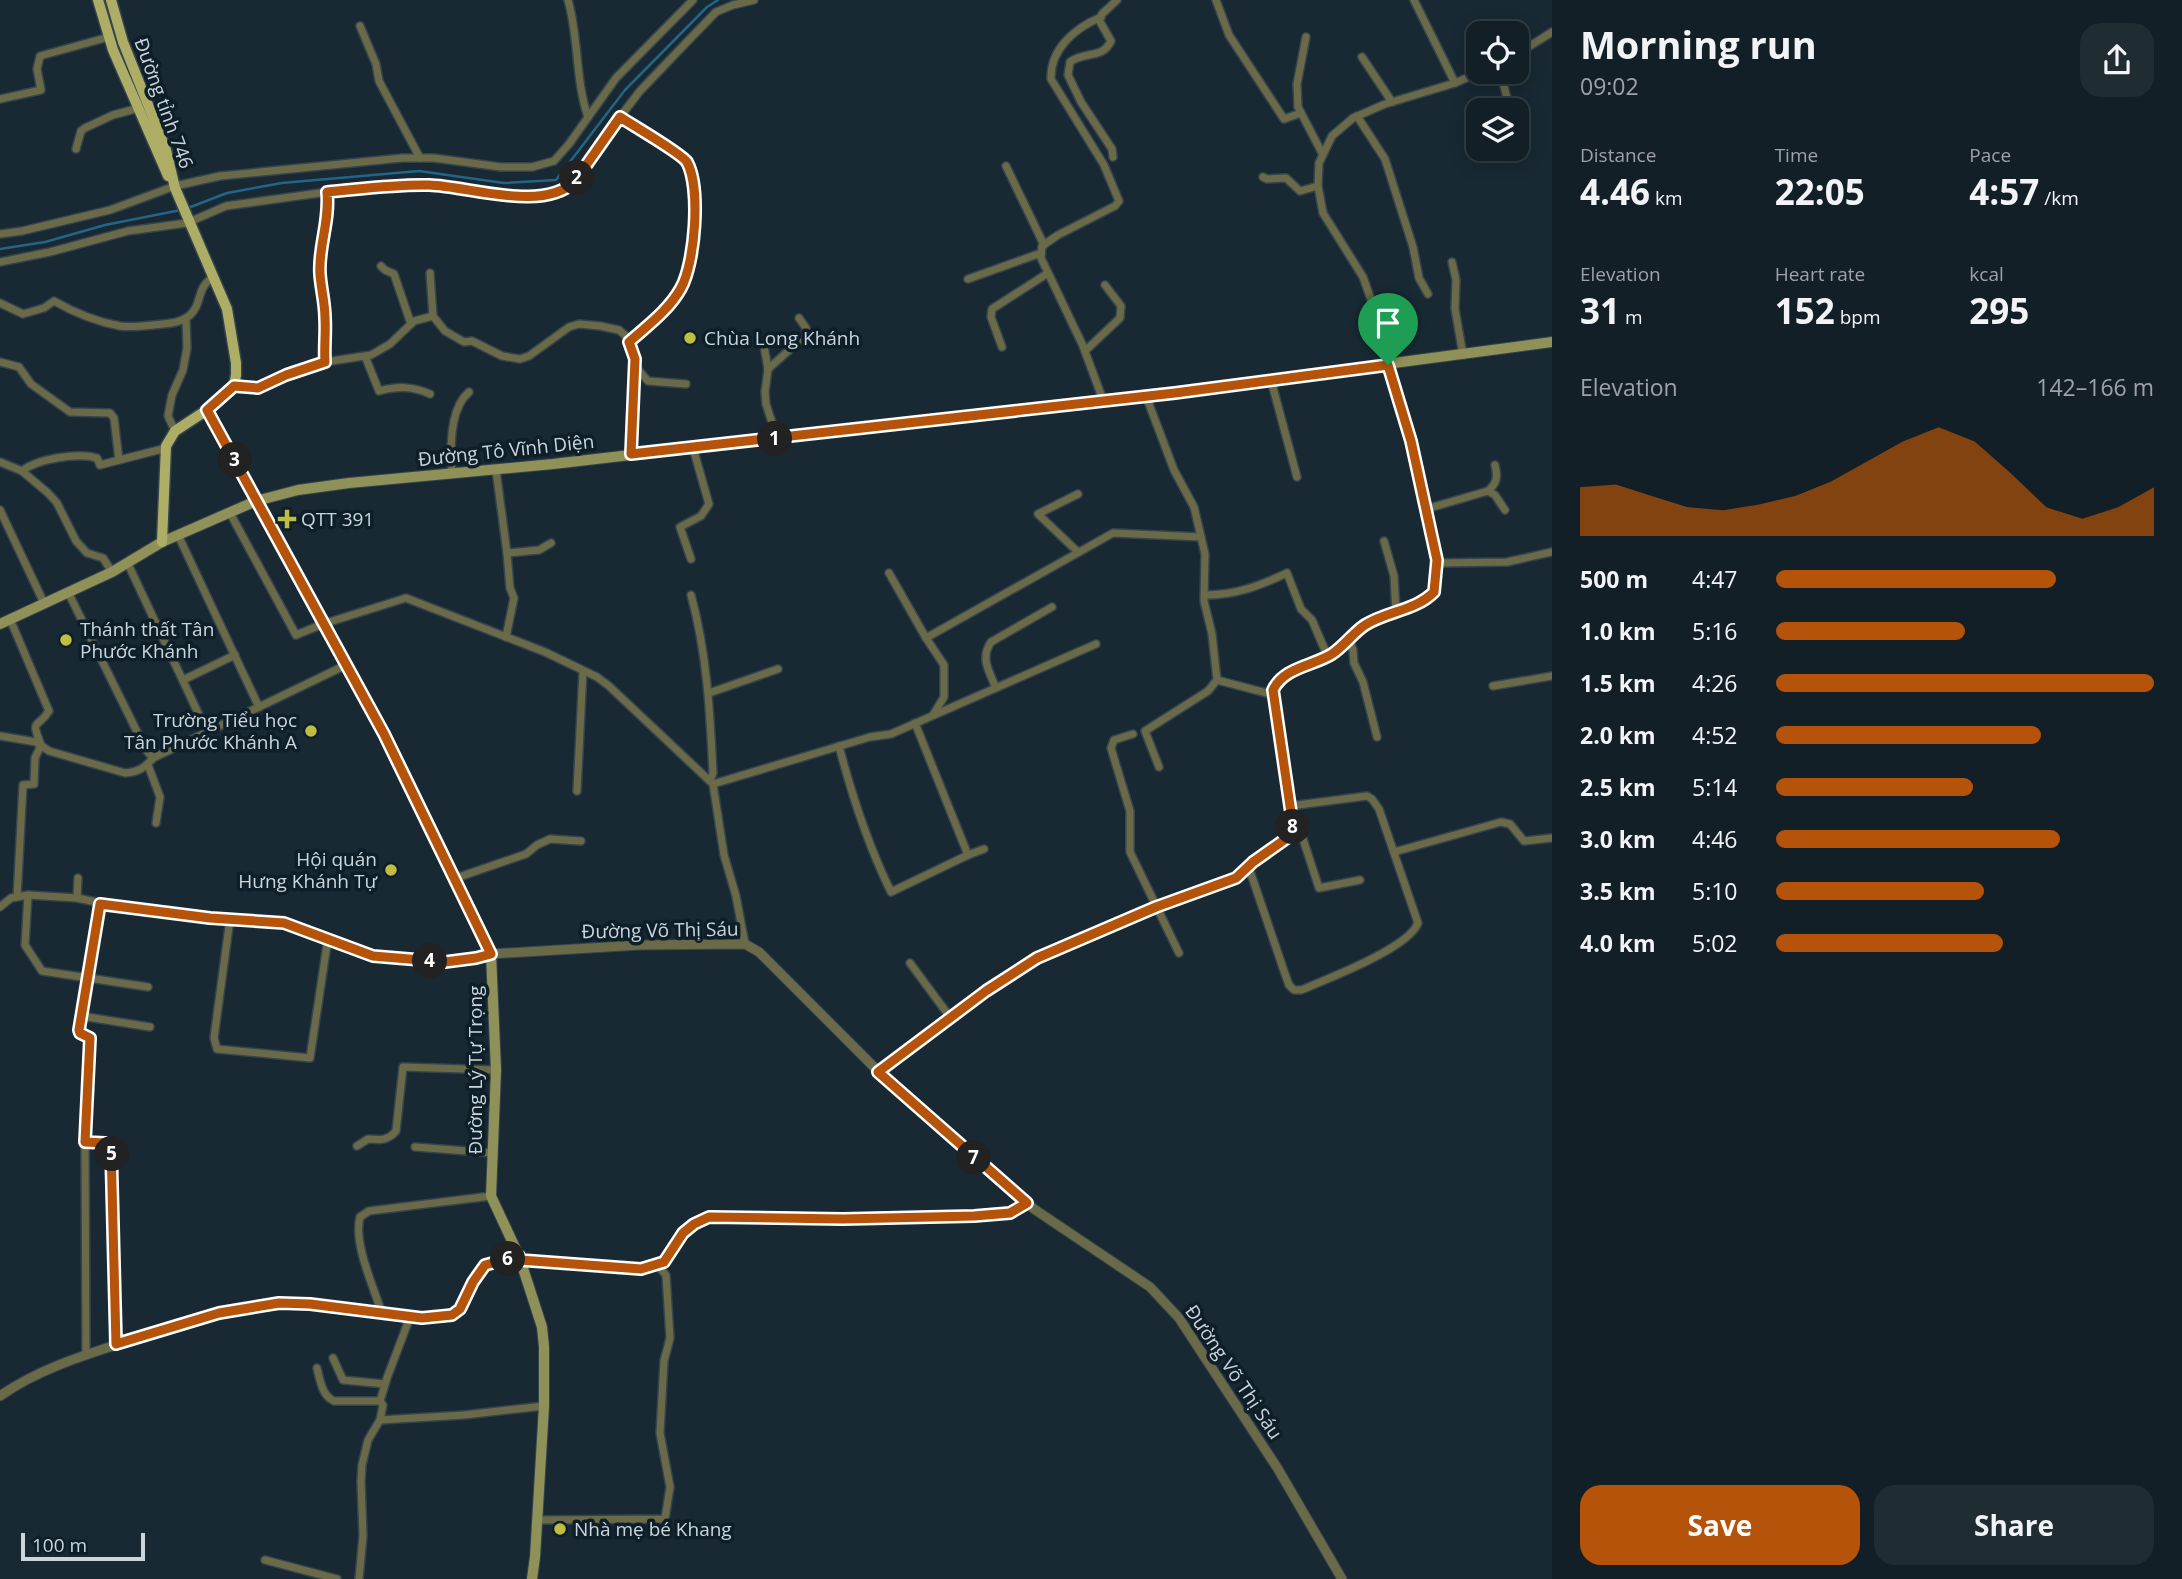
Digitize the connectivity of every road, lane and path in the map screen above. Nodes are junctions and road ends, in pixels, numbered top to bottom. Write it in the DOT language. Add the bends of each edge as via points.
graph roads {
  1 [pos="99,0"];
  2 [pos="111,0"];
  3 [pos="568,0"];
  4 [pos="693,0"];
  5 [pos="754,0"];
  6 [pos="1118,0"];
  7 [pos="1216,0"];
  8 [pos="1414,0"];
  9 [pos="1101,17"];
  10 [pos="360,26"];
  11 [pos="1552,32"];
  12 [pos="109,37"];
  13 [pos="1306,37"];
  14 [pos="1529,46"];
  15 [pos="1362,57"];
  16 [pos="1466,78"];
  17 [pos="1455,83"];
  18 [pos="0,99"];
  19 [pos="1392,102"];
  20 [pos="139,108"];
  21 [pos="1301,113"];
  22 [pos="1357,116"];
  23 [pos="589,117"];
  24 [pos="620,117"];
  25 [pos="76,149"];
  26 [pos="1322,153"];
  27 [pos="1113,157"];
  28 [pos="420,158"];
  29 [pos="1006,166"];
  30 [pos="1263,177"];
  31 [pos="174,186"];
  32 [pos="1318,186"];
  33 [pos="327,192"];
  34 [pos="189,223"];
  35 [pos="0,234"];
  36 [pos="1043,249"];
  37 [pos="0,262"];
  38 [pos="1452,262"];
  39 [pos="381,266"];
  40 [pos="430,273"];
  41 [pos="1048,273"];
  42 [pos="214,276"];
  43 [pos="968,279"];
  44 [pos="1105,285"];
  45 [pos="1428,294"];
  46 [pos="0,303"];
  47 [pos="433,316"];
  48 [pos="187,318"];
  49 [pos="799,318"];
  50 [pos="411,324"];
  51 [pos="629,342"];
  52 [pos="1552,342"];
  53 [pos="764,346"];
  54 [pos="1002,347"];
  55 [pos="1085,351"];
  56 [pos="1463,355"];
  57 [pos="365,356"];
  58 [pos="0,362"];
  59 [pos="325,362"];
  60 [pos="634,365"];
  61 [pos="1388,365"];
  62 [pos="768,369"];
  63 [pos="1271,380"];
  64 [pos="685,384"];
  65 [pos="234,386"];
  66 [pos="469,392"];
  67 [pos="430,394"];
  68 [pos="1146,396"];
  69 [pos="1103,400"];
  70 [pos="207,410"];
  71 [pos="175,432"];
  72 [pos="777,439"];
  73 [pos="166,448"];
  74 [pos="693,448"];
  75 [pos="631,454"];
  76 [pos="119,460"];
  77 [pos="0,462"];
  78 [pos="1495,465"];
  79 [pos="496,470"];
  80 [pos="22,471"];
  81 [pos="452,474"];
  82 [pos="1297,477"];
  83 [pos="1488,491"];
  84 [pos="1078,494"];
  85 [pos="256,501"];
  86 [pos="1426,509"];
  87 [pos="0,510"];
  88 [pos="1505,510"];
  89 [pos="230,513"];
  90 [pos="178,535"];
  91 [pos="1201,537"];
  92 [pos="1384,541"];
  93 [pos="162,542"];
  94 [pos="551,543"];
  95 [pos="507,552"];
  96 [pos="1079,552"];
  97 [pos="1552,552"];
  98 [pos="691,559"];
  99 [pos="128,564"];
  100 [pos="1437,564"];
  101 [pos="112,572"];
  102 [pos="890,573"];
  103 [pos="68,592"];
  104 [pos="691,595"];
  105 [pos="1205,595"];
  106 [pos="44,603"];
  107 [pos="1052,607"];
  108 [pos="1396,612"];
  109 [pos="5,622"];
  110 [pos="323,624"];
  111 [pos="506,637"];
  112 [pos="926,638"];
  113 [pos="1349,639"];
  114 [pos="1096,644"];
  115 [pos="235,655"];
  116 [pos="1330,655"];
  117 [pos="346,666"];
  118 [pos="778,669"];
  119 [pos="583,671"];
  120 [pos="1552,676"];
  121 [pos="183,680"];
  122 [pos="1217,680"];
  123 [pos="1493,686"];
  124 [pos="996,688"];
  125 [pos="709,693"];
  126 [pos="1274,695"];
  127 [pos="260,707"];
  128 [pos="932,715"];
  129 [pos="915,723"];
  130 [pos="207,732"];
  131 [pos="1133,734"];
  132 [pos="0,736"];
  133 [pos="1377,737"];
  134 [pos="41,745"];
  135 [pos="839,746"];
  136 [pos="150,762"];
  137 [pos="1159,767"];
  138 [pos="712,782"];
  139 [pos="577,791"];
  140 [pos="1290,806"];
  141 [pos="156,823"];
  142 [pos="1294,830"];
  143 [pos="1552,838"];
  144 [pos="581,841"];
  145 [pos="984,849"];
  146 [pos="1394,852"];
  147 [pos="968,855"];
  148 [pos="1249,867"];
  149 [pos="78,878"];
  150 [pos="456,878"];
  151 [pos="1360,880"];
  152 [pos="28,895"];
  153 [pos="17,897"];
  154 [pos="77,898"];
  155 [pos="100,904"];
  156 [pos="0,907"];
  157 [pos="1156,907"];
  158 [pos="230,919"];
  159 [pos="328,938"];
  160 [pos="746,944"];
  161 [pos="1179,953"];
  162 [pos="491,954"];
  163 [pos="910,963"];
  164 [pos="87,977"];
  165 [pos="148,987"];
  166 [pos="81,1016"];
  167 [pos="950,1017"];
  168 [pos="150,1027"];
  169 [pos="496,1070"];
  170 [pos="878,1072"];
  171 [pos="85,1142"];
  172 [pos="357,1146"];
  173 [pos="415,1147"];
  174 [pos="493,1153"];
  175 [pos="491,1196"];
  176 [pos="1027,1203"];
  177 [pos="519,1258"];
  178 [pos="658,1266"];
  179 [pos="382,1314"];
  180 [pos="410,1317"];
  181 [pos="116,1344"];
  182 [pos="86,1354"];
  183 [pos="332,1359"];
  184 [pos="317,1368"];
  185 [pos="385,1384"];
  186 [pos="0,1396"];
  187 [pos="380,1401"];
  188 [pos="544,1406"];
  189 [pos="380,1420"];
  190 [pos="537,1520"];
  191 [pos="265,1560"];
  192 [pos="337,1579"];
  193 [pos="359,1579"];
  194 [pos="532,1579"];
  195 [pos="1342,1579"];
  1 -- 12 [label="main road, Đường tỉnh 746"];
  2 -- 31 [label="main road, Đường tỉnh 746" via="166,150"];
  3 -- 23 [label="street"];
  4 -- 23 [label="street" via="615,78"];
  5 -- 24 [label="street" via="716,12"];
  6 -- 9 [label="street"];
  7 -- 21 [label="street" via="1229,35 1284,119"];
  8 -- 17 [label="street"];
  9 -- 27 [label="street" via="1111,41 1108,48 1070,62 1068,75"];
  9 -- 36 [label="street" via="1080,26 1055,55 1051,79 1104,165 1119,201 1058,235"];
  10 -- 28 [label="street" via="379,81"];
  11 -- 14 [label="street"];
  12 -- 18 [label="street" via="40,56 41,90"];
  12 -- 20 [label="main road, Đường tỉnh 746"];
  13 -- 21 [label="street" via="1297,84"];
  15 -- 19 [label="street"];
  16 -- 17 [label="street"];
  17 -- 19 [label="street"];
  19 -- 22 [label="street"];
  20 -- 25 [label="street" via="85,128"];
  20 -- 31 [label="main road, Đường tỉnh 746"];
  21 -- 26 [label="street"];
  22 -- 26 [label="street" via="1332,136"];
  22 -- 45 [label="street" via="1385,159 1419,278"];
  23 -- 28 [label="street" via="554,161 532,167"];
  24 -- 33 [label="street" via="575,181 547,195 432,185"];
  24 -- 51 [label="street" via="684,159 695,192 696,219 682,287"];
  26 -- 32 [label="street"];
  28 -- 31 [label="street" via="220,176"];
  29 -- 36 [label="street"];
  30 -- 32 [label="street" via="1284,177 1300,191"];
  31 -- 34 [label="main road"];
  31 -- 35 [label="street" via="110,210"];
  32 -- 61 [label="street" via="1323,213 1363,276"];
  33 -- 34 [label="street" via="226,206"];
  33 -- 59 [label="street" via="329,211 320,273"];
  34 -- 37 [label="street" via="128,231"];
  34 -- 42 [label="main road"];
  36 -- 41 [label="street" via="1041,258"];
  36 -- 43 [label="street"];
  38 -- 56 [label="street"];
  39 -- 50 [label="street" via="394,274"];
  40 -- 47 [label="street"];
  41 -- 54 [label="street" via="992,309"];
  41 -- 55 [label="street"];
  42 -- 48 [label="street" via="200,289 195,309"];
  42 -- 65 [label="main road" via="233,336"];
  44 -- 55 [label="street" via="1121,306 1121,318"];
  46 -- 48 [label="street" via="23,314 54,301 120,326 150,326"];
  47 -- 50 [label="street"];
  47 -- 51 [label="street" via="445,331 464,342 520,359 579,324 619,330"];
  48 -- 71 [label="street" via="183,370 168,416"];
  49 -- 62 [label="street" via="806,328 804,336"];
  50 -- 57 [label="street" via="390,344"];
  51 -- 60 [label="street"];
  52 -- 56 [label="main road, Đường Tô Vĩnh Diện"];
  53 -- 62 [label="street"];
  55 -- 69 [label="street"];
  56 -- 61 [label="main road, Đường Tô Vĩnh Diện"];
  57 -- 59 [label="street"];
  57 -- 67 [label="street" via="379,391 417,388"];
  58 -- 76 [label="street" via="19,367 31,384 70,412 110,413"];
  59 -- 65 [label="street" via="258,388"];
  60 -- 64 [label="street" via="648,381"];
  60 -- 75 [label="street"];
  61 -- 63 [label="main road, Đường Tô Vĩnh Diện"];
  61 -- 86 [label="street"];
  62 -- 72 [label="street" via="766,404"];
  63 -- 68 [label="main road, Đường Tô Vĩnh Diện"];
  63 -- 82 [label="street"];
  65 -- 70 [label="main road"];
  66 -- 81 [label="street" via="453,422"];
  68 -- 69 [label="main road, Đường Tô Vĩnh Diện"];
  68 -- 91 [label="street" via="1174,470 1194,507"];
  69 -- 72 [label="main road, Đường Tô Vĩnh Diện"];
  70 -- 71 [label="main road"];
  70 -- 85 [label="main road, Đường Lý Tự Trọng"];
  71 -- 73 [label="main road"];
  72 -- 74 [label="main road, Đường Tô Vĩnh Diện"];
  73 -- 76 [label="street"];
  73 -- 93 [label="main road"];
  74 -- 75 [label="main road, Đường Tô Vĩnh Diện"];
  74 -- 98 [label="street" via="709,504 701,516 680,527"];
  75 -- 79 [label="main road, Đường Tô Vĩnh Diện"];
  76 -- 80 [label="street" via="100,465 90,456 62,458 30,464"];
  77 -- 80 [label="street"];
  78 -- 83 [label="street" via="1495,484"];
  79 -- 81 [label="main road, Đường Tô Vĩnh Diện"];
  79 -- 95 [label="street"];
  80 -- 101 [label="street" via="57,503 76,541 87,553 103,558"];
  81 -- 85 [label="main road, Đường Tô Vĩnh Diện" via="298,490"];
  83 -- 86 [label="street"];
  83 -- 88 [label="street"];
  84 -- 96 [label="street" via="1038,514"];
  85 -- 89 [label="main road"];
  85 -- 110 [label="main road, Đường Lý Tự Trọng"];
  86 -- 100 [label="street"];
  87 -- 106 [label="street"];
  89 -- 90 [label="main road"];
  89 -- 110 [label="street" via="296,635"];
  90 -- 93 [label="main road"];
  90 -- 115 [label="street"];
  91 -- 96 [label="street" via="1119,532"];
  91 -- 105 [label="street"];
  92 -- 108 [label="street" via="1394,576"];
  93 -- 99 [label="main road"];
  94 -- 95 [label="street" via="539,550"];
  95 -- 111 [label="street" via="513,598"];
  96 -- 112 [label="street"];
  97 -- 100 [label="street" via="1507,562"];
  99 -- 101 [label="main road"];
  99 -- 121 [label="street"];
  100 -- 108 [label="street" via="1434,592 1419,604"];
  101 -- 103 [label="main road"];
  102 -- 112 [label="street"];
  103 -- 106 [label="main road"];
  103 -- 136 [label="street"];
  104 -- 125 [label="street"];
  105 -- 116 [label="street" via="1249,590 1287,573 1301,609"];
  105 -- 122 [label="street"];
  106 -- 109 [label="main road"];
  107 -- 124 [label="street" via="991,642 985,664"];
  108 -- 113 [label="street" via="1366,624"];
  109 -- 134 [label="street" via="50,711 34,727"];
  110 -- 111 [label="street" via="406,598"];
  110 -- 117 [label="main road, Đường Lý Tự Trọng"];
  111 -- 119 [label="street"];
  112 -- 128 [label="street" via="944,665 944,697"];
  113 -- 116 [label="street"];
  113 -- 133 [label="street"];
  114 -- 124 [label="street"];
  115 -- 121 [label="street"];
  115 -- 127 [label="street"];
  116 -- 126 [label="street" via="1284,676 1275,685"];
  117 -- 127 [label="street"];
  117 -- 150 [label="main road, Đường Lý Tự Trọng"];
  118 -- 125 [label="street"];
  119 -- 138 [label="street" via="618,694"];
  119 -- 139 [label="street"];
  120 -- 123 [label="street"];
  121 -- 130 [label="street"];
  122 -- 126 [label="street"];
  122 -- 137 [label="street" via="1208,691 1145,731"];
  124 -- 128 [label="street"];
  125 -- 138 [label="street"];
  126 -- 140 [label="street"];
  127 -- 130 [label="street"];
  128 -- 129 [label="street"];
  129 -- 135 [label="street" via="891,734"];
  129 -- 147 [label="street"];
  130 -- 136 [label="street"];
  131 -- 157 [label="street" via="1114,740 1111,751 1130,811 1130,852"];
  132 -- 134 [label="street"];
  134 -- 136 [label="street" via="125,773 136,772"];
  134 -- 153 [label="street" via="35,758 34,783 23,785"];
  135 -- 138 [label="street"];
  135 -- 147 [label="street" via="873,855 891,892"];
  136 -- 141 [label="street" via="160,797"];
  138 -- 160 [label="street"];
  140 -- 142 [label="street"];
  140 -- 146 [label="street" via="1367,796 1379,808"];
  142 -- 148 [label="street"];
  142 -- 151 [label="street" via="1302,836 1319,888"];
  143 -- 146 [label="street" via="1524,841 1510,824 1501,822"];
  144 -- 150 [label="street" via="550,839 526,854"];
  145 -- 147 [label="street"];
  146 -- 148 [label="street" via="1418,923 1415,930 1377,956 1301,990 1289,985"];
  148 -- 157 [label="street" via="1236,878"];
  149 -- 154 [label="street"];
  150 -- 162 [label="main road, Đường Lý Tự Trọng"];
  152 -- 153 [label="street"];
  152 -- 154 [label="street"];
  152 -- 164 [label="street" via="25,945 42,971"];
  153 -- 156 [label="street"];
  154 -- 155 [label="street"];
  155 -- 158 [label="street"];
  155 -- 164 [label="street"];
  157 -- 161 [label="street"];
  157 -- 167 [label="street" via="1037,958"];
  158 -- 159 [label="street" via="284,923"];
  158 -- 159 [label="street" via="214,1038 217,1048 310,1058"];
  159 -- 162 [label="street" via="373,956 402,960 445,962"];
  160 -- 162 [label="street, Đường Võ Thị Sáu"];
  160 -- 170 [label="street, Đường Võ Thị Sáu"];
  162 -- 169 [label="main road, Đường Lý Tự Trọng"];
  163 -- 167 [label="street"];
  164 -- 165 [label="street"];
  164 -- 166 [label="street"];
  166 -- 168 [label="street"];
  166 -- 171 [label="street" via="80,1033 90,1038"];
  167 -- 170 [label="street"];
  169 -- 172 [label="street" via="403,1067 396,1131 391,1137 368,1139"];
  169 -- 174 [label="main road, Đường Lý Tự Trọng"];
  170 -- 176 [label="street, Đường Võ Thị Sáu"];
  171 -- 181 [label="street" via="111,1147"];
  171 -- 182 [label="street"];
  173 -- 174 [label="street"];
  174 -- 175 [label="main road, Đường Lý Tự Trọng"];
  175 -- 177 [label="main road, Đường Lý Tự Trọng"];
  175 -- 179 [label="street" via="369,1211 360,1217 357,1226 362,1250"];
  176 -- 178 [label="street" via="1010,1213 974,1216 709,1217 683,1233"];
  176 -- 195 [label="street, Đường Võ Thị Sáu" via="1150,1287 1179,1318 1279,1469"];
  177 -- 178 [label="street" via="641,1269"];
  177 -- 180 [label="street" via="485,1265 452,1315"];
  177 -- 188 [label="main road, Đường Lý Tự Trọng" via="542,1326"];
  178 -- 190 [label="street" via="666,1275 670,1338 664,1361 660,1433 670,1487 665,1519"];
  179 -- 180 [label="street"];
  179 -- 181 [label="street" via="301,1304 256,1305"];
  180 -- 185 [label="street"];
  181 -- 182 [label="street"];
  182 -- 186 [label="street" via="24,1380"];
  183 -- 185 [label="street" via="343,1380"];
  184 -- 187 [label="street" via="329,1399"];
  185 -- 187 [label="street"];
  187 -- 189 [label="street"];
  188 -- 189 [label="street"];
  188 -- 190 [label="main road, Đường Lý Tự Trọng"];
  189 -- 193 [label="street" via="368,1440 362,1465"];
  190 -- 194 [label="main road, Đường Lý Tự Trọng"];
  191 -- 192 [label="street"];
}
